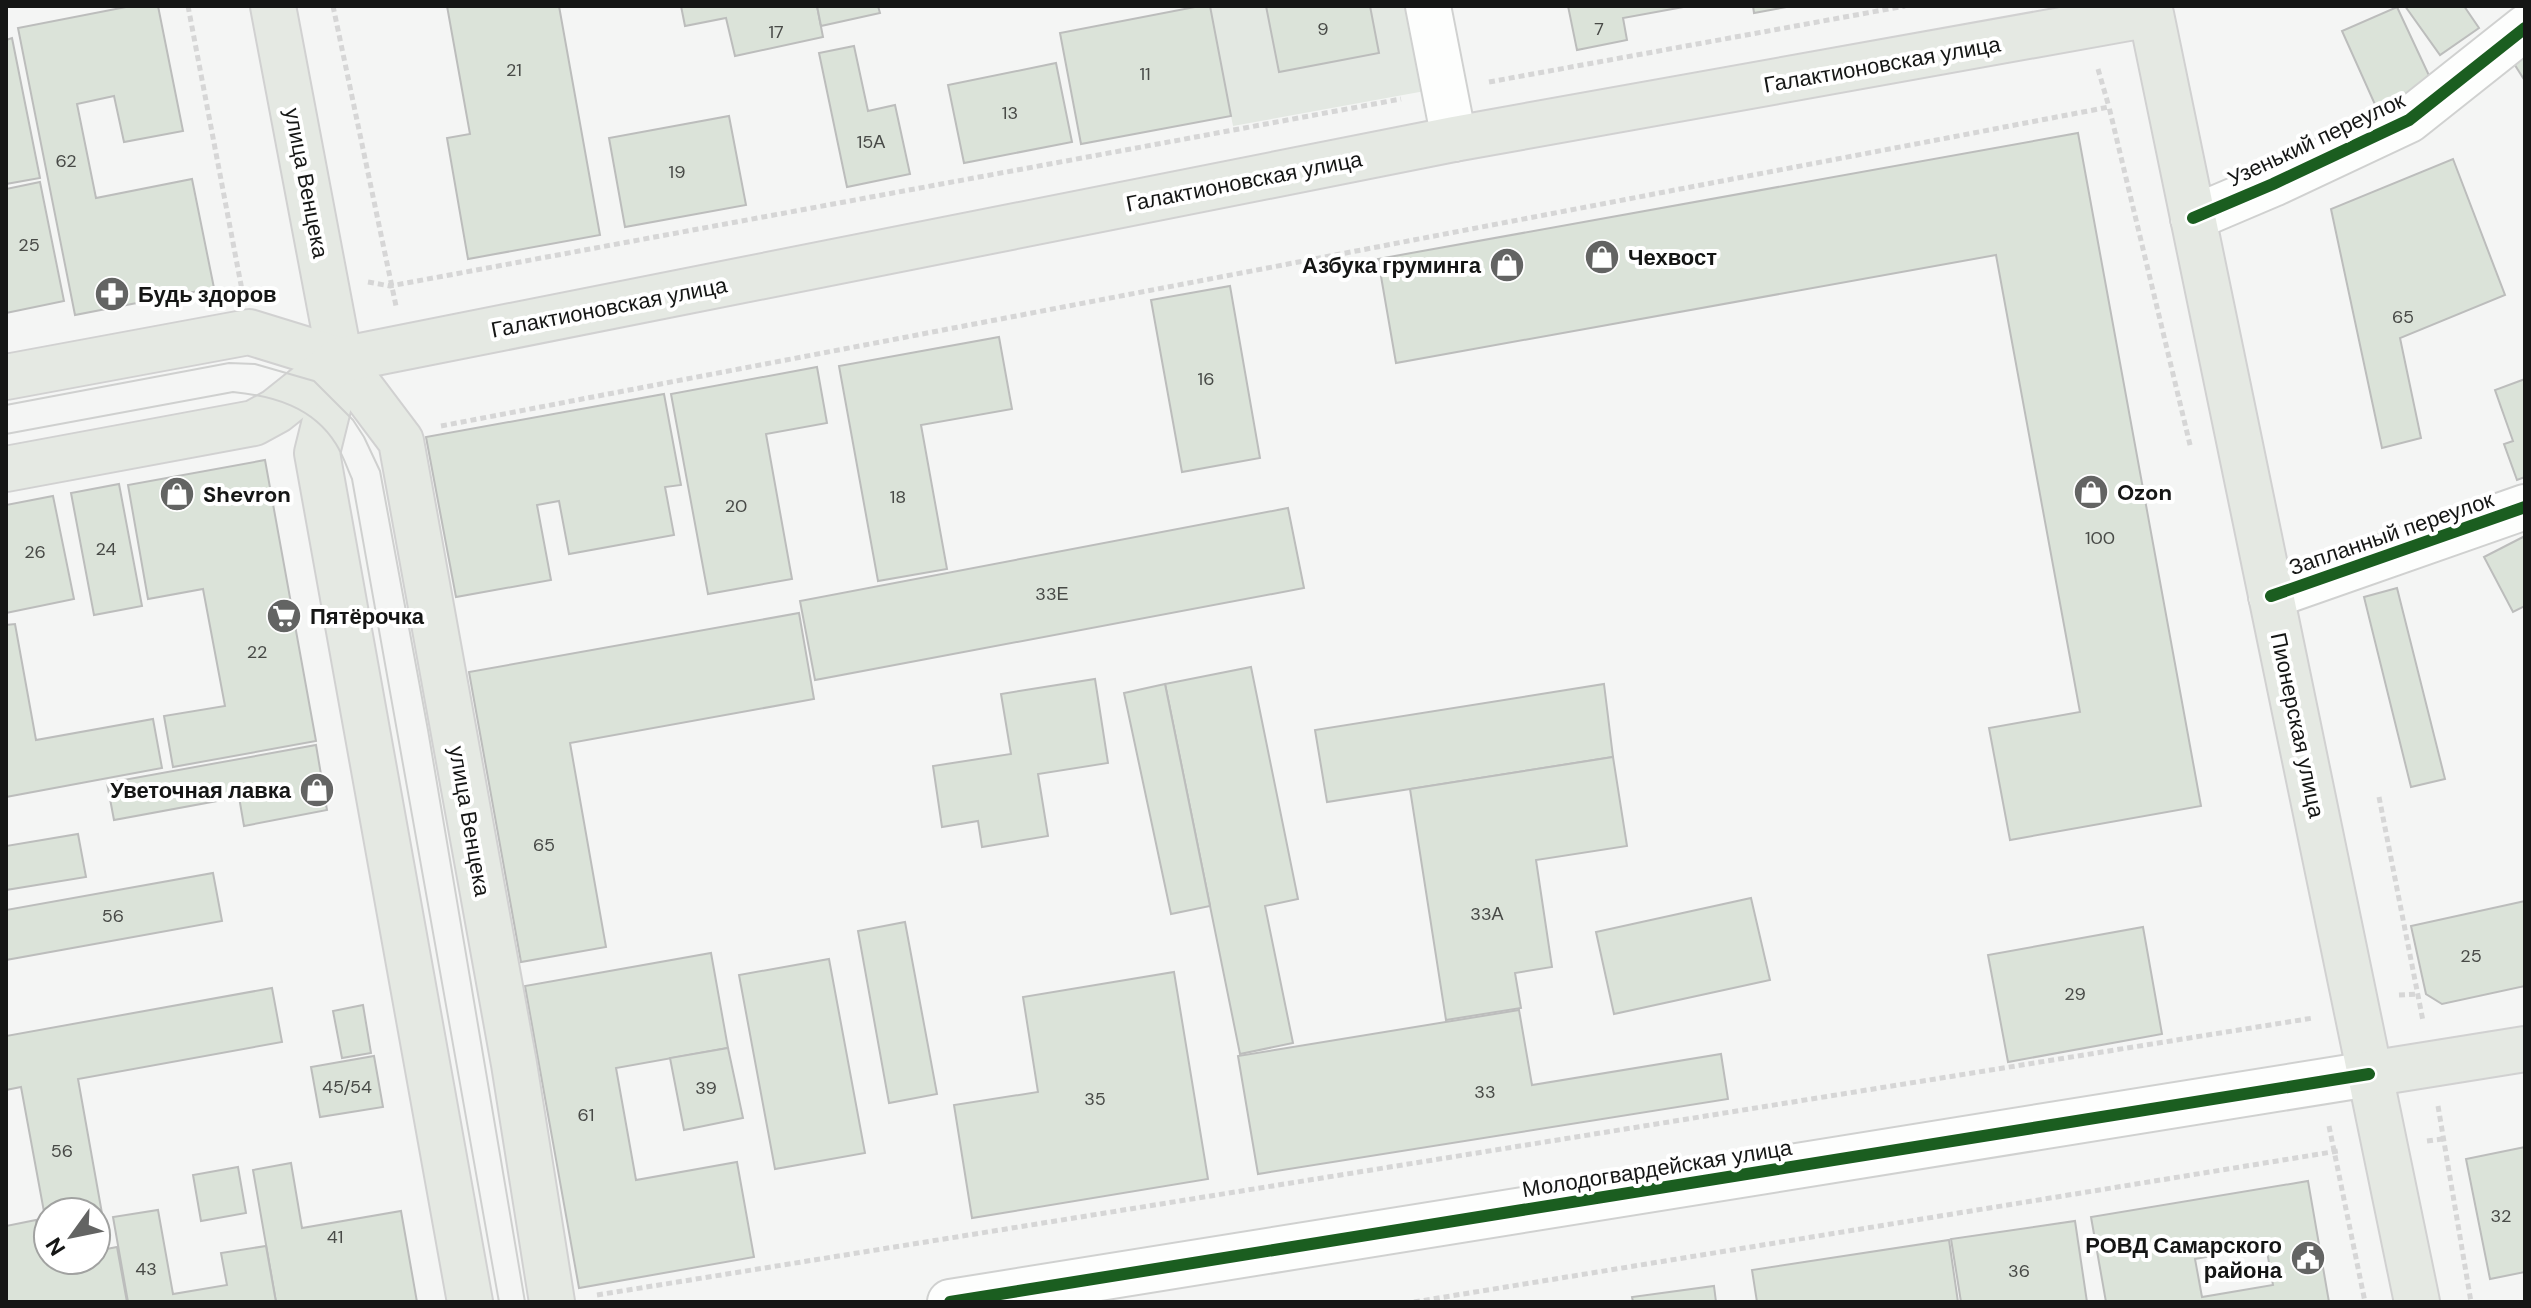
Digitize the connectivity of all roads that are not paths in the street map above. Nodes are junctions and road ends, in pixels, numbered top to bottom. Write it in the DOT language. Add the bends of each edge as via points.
graph roads {
  1 [pos="273,6"];
  2 [pos="1428,6"];
  3 [pos="2150,10"];
  4 [pos="2525,28"];
  5 [pos="1454,139"];
  6 [pos="2193,218"];
  7 [pos="340,360"];
  8 [pos="6,377"];
  9 [pos="6,469"];
  10 [pos="2525,507"];
  11 [pos="2271,596"];
  12 [pos="2525,1049"];
  13 [pos="2369,1074"];
  14 [pos="552,1301"];
  15 [pos="470,1302"];
  16 [pos="950,1302"];
  17 [pos="2417,1302"];
  1 -- 7 [label="main road, улица Венцека"];
  2 -- 5 [label="street"];
  3 -- 5 [label="main road, Галактионовская улица"];
  3 -- 6 [label="main road, Пионерская улица"];
  4 -- 6 [label="street, Узенький переулок" via="2409,120"];
  5 -- 7 [label="main road, Галактионовская улица"];
  6 -- 11 [label="main road, Пионерская улица"];
  7 -- 8 [label="main road, Галактионовская улица" via="249,332"];
  7 -- 9 [label="main road, Галактионовская улица" via="254,423"];
  7 -- 14 [label="main road, улица Венцека" via="401,441"];
  7 -- 15 [label="main road, улица Венцека" via="317,453"];
  10 -- 11 [label="street, Запланный переулок"];
  11 -- 13 [label="main road, Пионерская улица"];
  12 -- 13 [label="main road, Молодогвардейская улица"];
  13 -- 16 [label="street, Молодогвардейская улица"];
  13 -- 17 [label="main road, Пионерская улица"];
}
